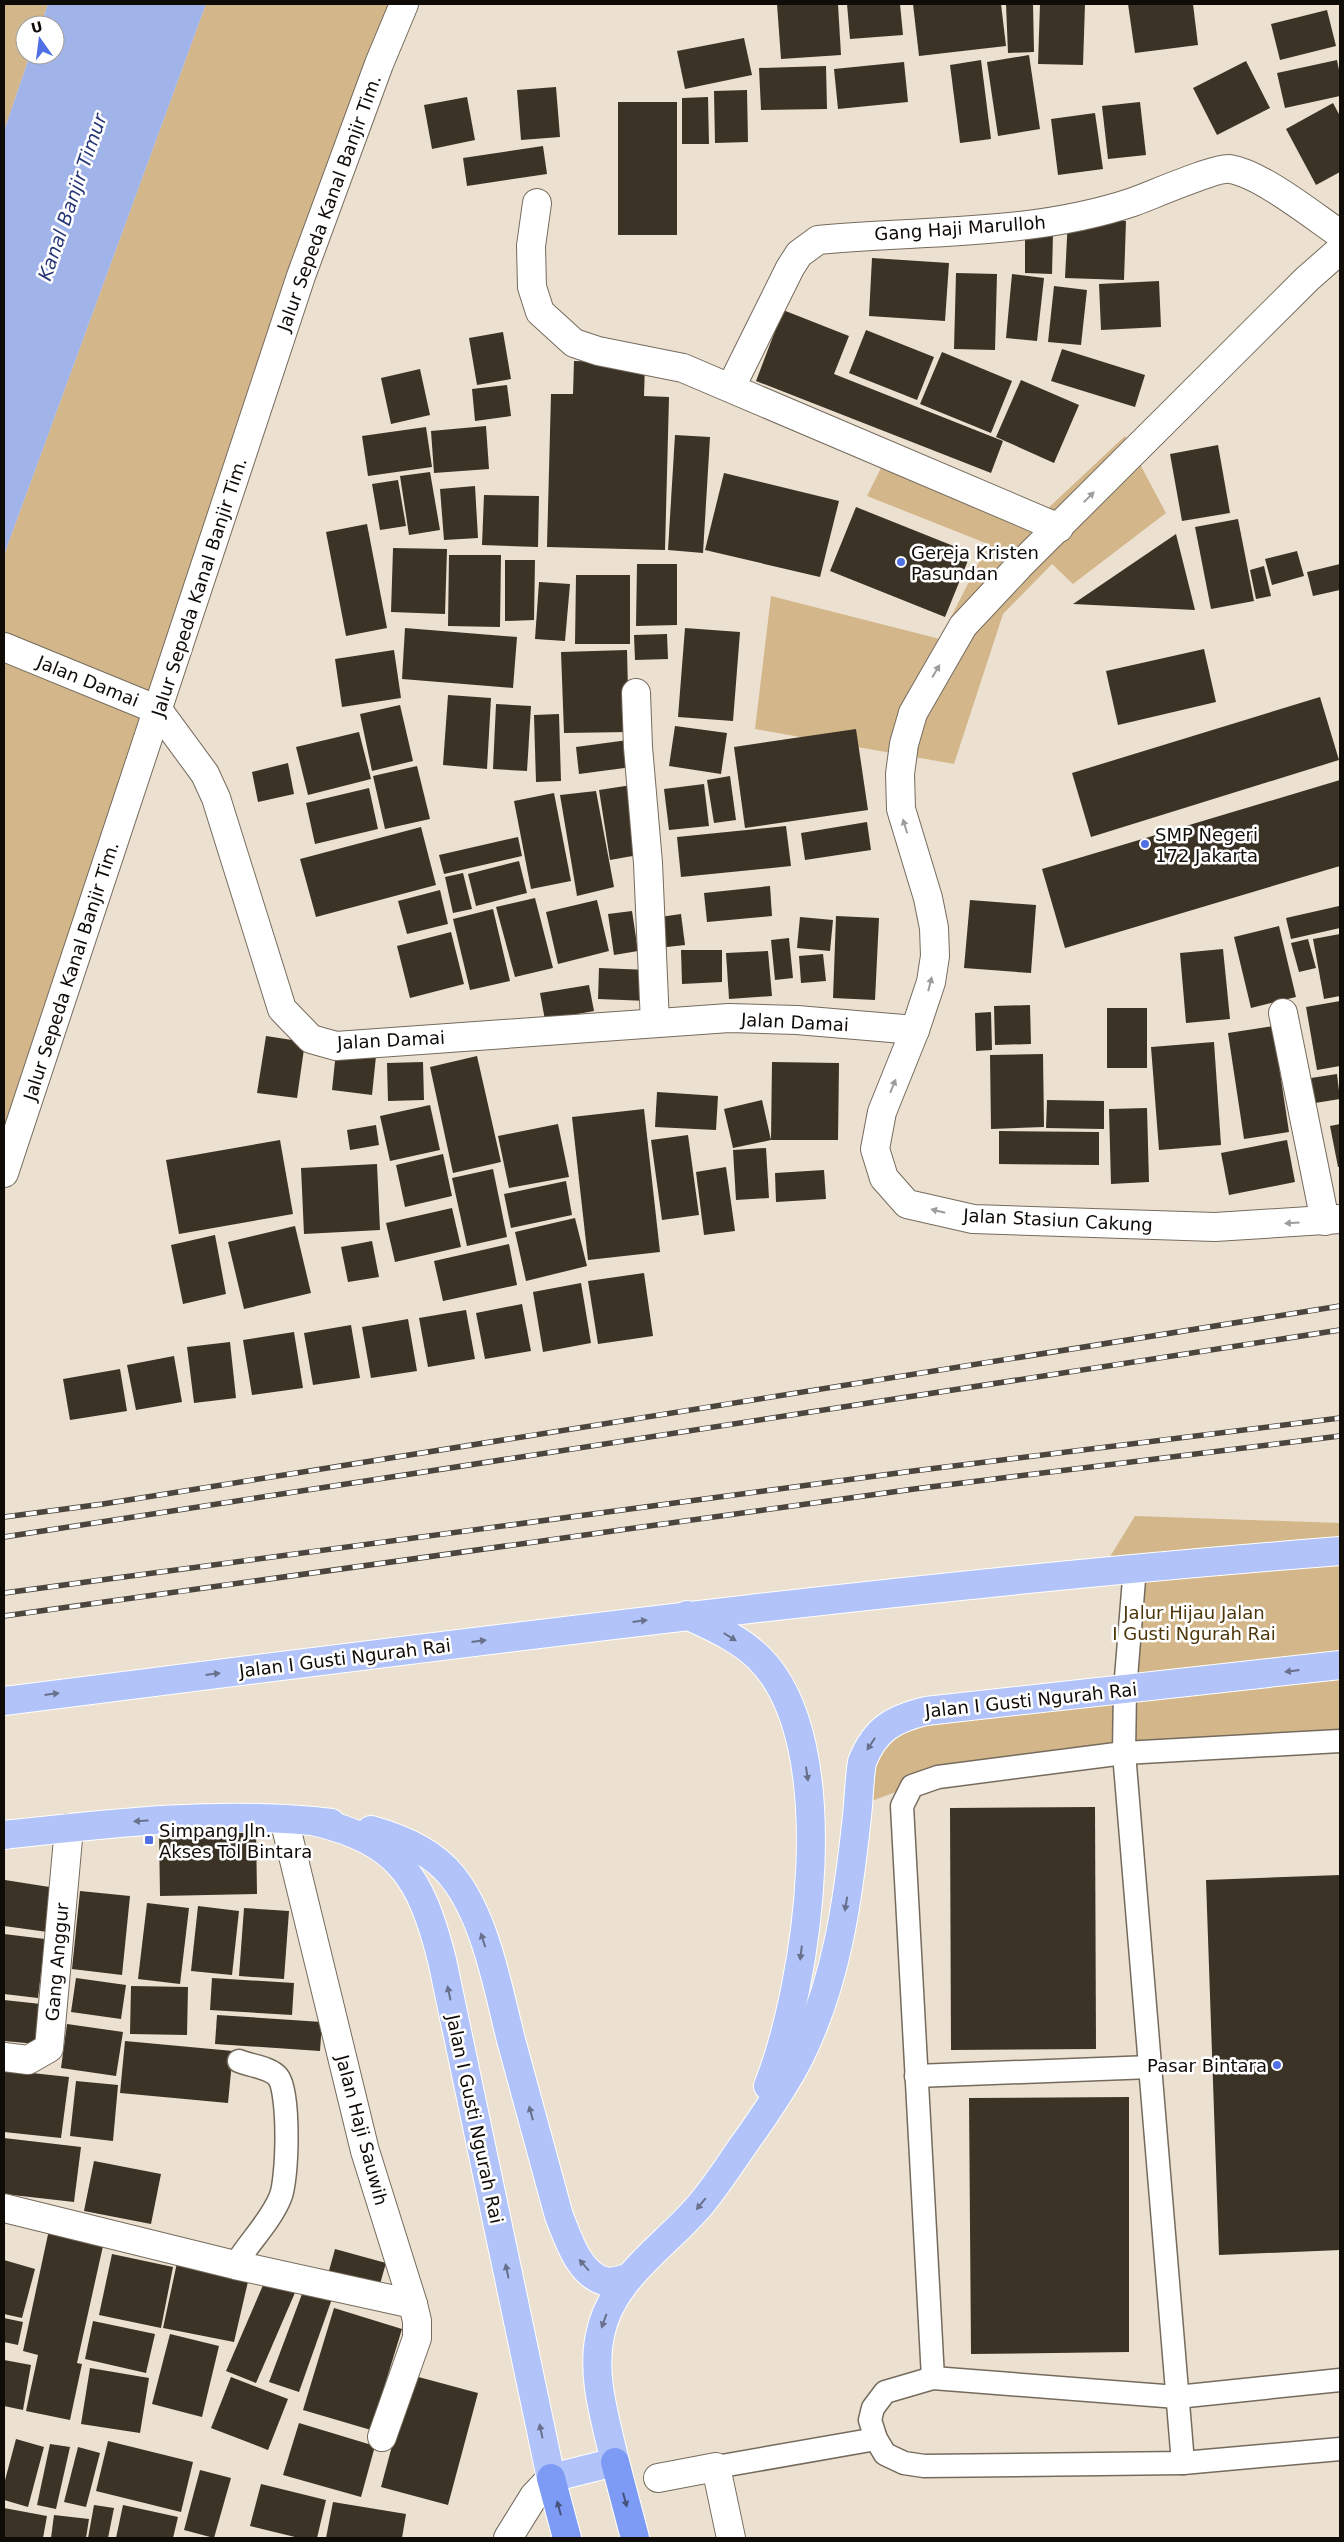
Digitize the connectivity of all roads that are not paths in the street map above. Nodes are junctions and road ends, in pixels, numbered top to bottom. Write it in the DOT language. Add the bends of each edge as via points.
graph roads {
  1 [pos="404,4"];
  2 [pos="537,203"];
  3 [pos="1340,234"];
  4 [pos="1340,250"];
  5 [pos="730,388"];
  6 [pos="1059,528"];
  7 [pos="4,648"];
  8 [pos="636,693"];
  9 [pos="158,710"];
  10 [pos="1283,1013"];
  11 [pos="655,1023"];
  12 [pos="915,1030"];
  13 [pos="4,1173"];
  14 [pos="1332,1220"];
  15 [pos="1340,1551"];
  16 [pos="1135,1567"];
  17 [pos="687,1615"];
  18 [pos="1340,1665"];
  19 [pos="1125,1690"];
  20 [pos="4,1700"];
  21 [pos="1340,1741"];
  22 [pos="1124,1753"];
  23 [pos="284,1819"];
  24 [pos="313,1821"];
  25 [pos="69,1828"];
  26 [pos="4,1834"];
  27 [pos="4,2057"];
  28 [pos="239,2061"];
  29 [pos="1151,2067"];
  30 [pos="916,2076"];
  31 [pos="720,2179"];
  32 [pos="4,2208"];
  33 [pos="235,2265"];
  34 [pos="627,2278"];
  35 [pos="413,2304"];
  36 [pos="933,2378"];
  37 [pos="1340,2380"];
  38 [pos="1177,2397"];
  39 [pos="382,2436"];
  40 [pos="876,2439"];
  41 [pos="1340,2449"];
  42 [pos="615,2462"];
  43 [pos="1183,2463"];
  44 [pos="716,2466"];
  45 [pos="550,2478"];
  46 [pos="658,2478"];
  47 [pos="508,2538"];
  48 [pos="567,2538"];
  49 [pos="635,2538"];
  50 [pos="731,2538"];
  1 -- 9 [label="street, Jalur Sepeda Kanal Banjir Tim." via="301,276"];
  2 -- 5 [label="street" via="531,246 532,287 540,312 574,343 598,352 683,368"];
  3 -- 5 [label="street, Gang Haji Marulloh" via="1256,178 1229,169 1130,203 1042,224 818,240 799,254 790,268"];
  6 -- 4 [label="street, Jalan Stasiun Cakung, one-way" via="1300,286"];
  5 -- 6 [label="street"];
  12 -- 6 [label="street, Jalan Stasiun Cakung, one-way" via="931,982 934,946 928,898 900,809 904,744 913,713 963,626"];
  7 -- 9 [label="street, Jalan Damai"];
  8 -- 11 [label="street"];
  9 -- 11 [label="street, Jalan Damai" via="205,774 216,798 282,1009 311,1039 336,1046"];
  9 -- 13 [label="street, Jalur Sepeda Kanal Banjir Tim."];
  10 -- 14 [label="street"];
  11 -- 12 [label="street, Jalan Damai" via="729,1018"];
  14 -- 12 [label="street, Jalan Stasiun Cakung, one-way" via="1215,1226 972,1220 906,1204 884,1178 875,1149 882,1112"];
  15 -- 16 [label="main road, Jalan I Gusti Ngurah Rai"];
  16 -- 17 [label="main road, Jalan I Gusti Ngurah Rai"];
  16 -- 19 [label="lane"];
  20 -- 17 [label="main road, Jalan I Gusti Ngurah Rai, one-way"];
  17 -- 31 [label="main road, Jalan I Gusti Ngurah Rai, one-way" via="730,1636 759,1658 780,1687 795,1720 812,1806 805,1923 788,2027 765,2094"];
  18 -- 19 [label="main road, Jalan I Gusti Ngurah Rai, one-way"];
  19 -- 22 [label="lane"];
  19 -- 31 [label="main road, Jalan I Gusti Ngurah Rai, one-way" via="926,1711 891,1722 877,1734 862,1762 845,1910 821,2005 798,2060"];
  21 -- 22 [label="lane"];
  22 -- 29 [label="lane"];
  22 -- 30 [label="lane" via="938,1778 912,1786 902,1806"];
  23 -- 24 [label="main road, Jalan I Gusti Ngurah Rai"];
  23 -- 25 [label="main road, Jalan I Gusti Ngurah Rai, one-way" via="192,1818"];
  23 -- 35 [label="street, Jalan Haji Sauwih" via="365,2151"];
  34 -- 24 [label="main road, Jalan I Gusti Ngurah Rai, one-way" via="605,2282 596,2277 576,2255 567,2236 483,1938 452,1875 410,1845 358,1827"];
  45 -- 24 [label="main road, Jalan I Gusti Ngurah Rai, one-way" via="442,1960 430,1916 416,1886 380,1847 352,1831"];
  25 -- 26 [label="main road, Jalan I Gusti Ngurah Rai"];
  25 -- 27 [label="street, Gang Anggur" via="49,2048 28,2060"];
  28 -- 33 [label="lane" via="278,2076 283,2090 287,2128 281,2197"];
  29 -- 30 [label="lane"];
  29 -- 38 [label="lane"];
  30 -- 36 [label="lane"];
  31 -- 34 [label="main road, Jalan I Gusti Ngurah Rai, one-way" via="679,2228"];
  32 -- 33 [label="street"];
  33 -- 35 [label="street"];
  34 -- 42 [label="main road, Jalan I Gusti Ngurah Rai, one-way" via="604,2320 598,2350 599,2388"];
  35 -- 39 [label="street, Jalan Haji Sauwih" via="417,2338"];
  36 -- 38 [label="lane"];
  36 -- 40 [label="lane" via="885,2392 873,2408 870,2420"];
  37 -- 38 [label="lane"];
  38 -- 43 [label="lane"];
  40 -- 43 [label="lane" via="885,2454 904,2463 924,2466"];
  40 -- 44 [label="lane"];
  41 -- 43 [label="lane"];
  42 -- 45 [label="main road"];
  42 -- 49 [label="highway, one-way"];
  44 -- 46 [label="street"];
  44 -- 50 [label="street"];
  45 -- 47 [label="street" via="534,2496"];
  48 -- 45 [label="highway, one-way"];
}
